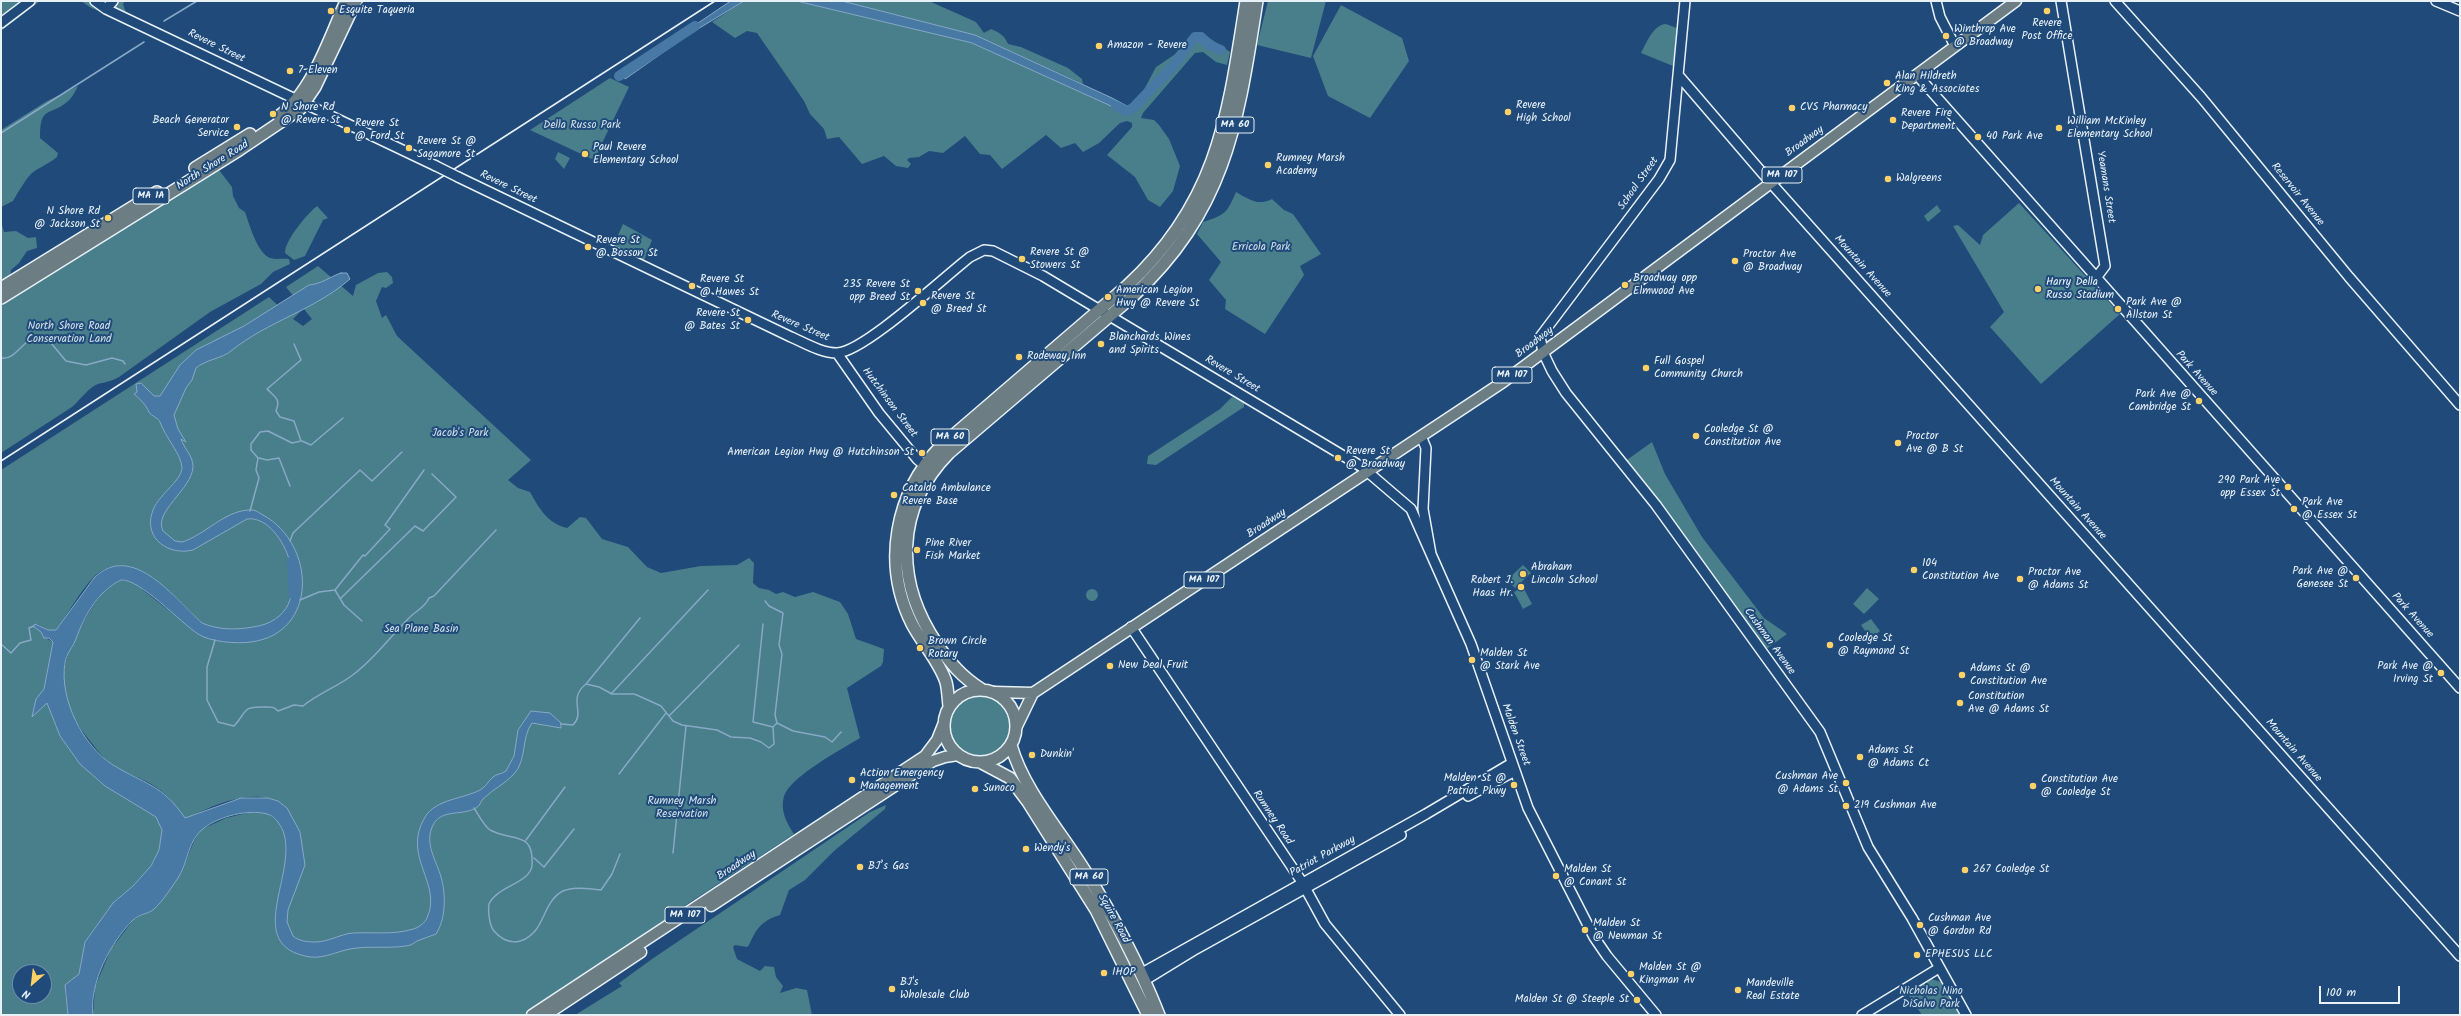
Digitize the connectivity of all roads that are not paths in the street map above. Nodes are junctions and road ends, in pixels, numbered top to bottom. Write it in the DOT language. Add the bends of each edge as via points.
graph roads {
  1 [pos="30,1"];
  2 [pos="96,1"];
  3 [pos="113,1"];
  4 [pos="346,1"];
  5 [pos="356,1"];
  6 [pos="1246,1"];
  7 [pos="1257,1"];
  8 [pos="1685,1"];
  9 [pos="1936,1"];
  10 [pos="2016,1"];
  11 [pos="2061,1"];
  12 [pos="2115,1"];
  13 [pos="2436,1"];
  14 [pos="106,9"];
  15 [pos="2460,11"];
  16 [pos="1,23"];
  17 [pos="1955,46"];
  18 [pos="1917,75"];
  19 [pos="1680,76"];
  20 [pos="301,102"];
  21 [pos="1771,183"];
  22 [pos="2096,278"];
  23 [pos="1,288"];
  24 [pos="1,298"];
  25 [pos="1099,310"];
  26 [pos="1110,316"];
  27 [pos="1543,352"];
  28 [pos="837,353"];
  29 [pos="2460,406"];
  30 [pos="1421,436"];
  31 [pos="924,465"];
  32 [pos="1368,472"];
  33 [pos="1431,554"];
  34 [pos="1132,627"];
  35 [pos="2460,688"];
  36 [pos="981,690"];
  37 [pos="994,692"];
  38 [pos="1033,693"];
  39 [pos="949,706"];
  40 [pos="944,725"];
  41 [pos="1016,726"];
  42 [pos="1011,745"];
  43 [pos="958,755"];
  44 [pos="980,762"];
  45 [pos="1514,767"];
  46 [pos="1303,885"];
  47 [pos="2460,956"];
  48 [pos="1940,968"];
  49 [pos="1145,975"];
  50 [pos="532,1015"];
  51 [pos="546,1015"];
  52 [pos="1148,1015"];
  53 [pos="1159,1015"];
  54 [pos="1400,1015"];
  55 [pos="1656,1015"];
  56 [pos="1862,1015"];
  57 [pos="1966,1015"];
  1 -- 16 [label="street"];
  2 -- 14 [label="street, Revere Street"];
  3 -- 14 [label="street"];
  4 -- 20 [label="highway, North Shore Road / MA 1A"];
  5 -- 20 [label="highway, North Shore Road / MA 1A"];
  6 -- 25 [label="highway, MA 60" via="1227,113 1205,178 1187,213 1162,249 1137,277"];
  7 -- 26 [label="highway, MA 60" via="1238,113 1228,151 1213,187 1194,222 1172,254 1146,284"];
  8 -- 19 [label="street, School Street"];
  9 -- 17 [label="street" via="1940,17"];
  10 -- 17 [label="main road, Broadway / MA 107"];
  11 -- 22 [label="street, Yeamans Street" via="2105,266"];
  12 -- 29 [label="street, Reservoir Avenue" via="2201,97 2349,277"];
  13 -- 15 [label="street"];
  14 -- 20 [label="street, Revere Street"];
  17 -- 18 [label="main road, Broadway / MA 107"];
  18 -- 21 [label="main road, Broadway / MA 107"];
  18 -- 22 [label="street, Park Avenue"];
  19 -- 21 [label="street, Mountain Avenue"];
  19 -- 27 [label="street, School Street" via="1670,160 1659,179 1540,337"];
  20 -- 23 [label="highway, North Shore Road / MA 1A"];
  20 -- 24 [label="highway, North Shore Road / MA 1A" via="293,115"];
  20 -- 28 [label="street, Revere Street, bridge" via="790,338 826,352"];
  21 -- 27 [label="main road, Broadway / MA 107"];
  21 -- 47 [label="street, Mountain Avenue"];
  22 -- 35 [label="street, Park Avenue"];
  25 -- 26 [label="street, Revere Street"];
  25 -- 28 [label="street, Revere Street" via="1009,257 994,250 984,250 970,256 869,340"];
  25 -- 31 [label="highway, MA 60" via="951,436"];
  26 -- 32 [label="street, Revere Street" via="1354,461"];
  26 -- 36 [label="highway, MA 60" via="949,453 927,479 913,509 907,533 906,556 914,604 927,630 952,666"];
  27 -- 30 [label="main road, Broadway / MA 107" via="1486,394"];
  27 -- 48 [label="street, Cushman Avenue" via="1566,393 1656,506 1820,732 1868,848"];
  28 -- 31 [label="street, Hutchinson Street" via="879,413 916,459"];
  30 -- 32 [label="main road, Broadway / MA 107"];
  30 -- 33 [label="street, Malden Street" via="1426,448 1423,509"];
  31 -- 39 [label="highway, MA 60" via="911,486 901,513 896,543 896,568 906,611 944,677"];
  32 -- 33 [label="street, Revere Street" via="1411,509"];
  32 -- 34 [label="main road, Broadway / MA 107"];
  33 -- 45 [label="street, Malden Street" via="1471,644"];
  34 -- 38 [label="main road, Broadway / MA 107"];
  34 -- 46 [label="street, Rumney Road"];
  36 -- 37 [label="highway, MA 60"];
  36 -- 39 [label="highway" via="963,694"];
  37 -- 38 [label="main road"];
  37 -- 41 [label="highway" via="1009,704 1014,712"];
  38 -- 41 [label="main road, Broadway / MA 107"];
  39 -- 40 [label="highway, MA 60"];
  40 -- 43 [label="highway" via="947,741"];
  40 -- 50 [label="main road, Broadway / MA 107" via="926,756"];
  41 -- 42 [label="highway"];
  42 -- 44 [label="highway" via="998,758"];
  42 -- 53 [label="highway, Squire Road / MA 60" via="1021,772 1113,918"];
  43 -- 44 [label="highway, MA 60"];
  43 -- 51 [label="main road, Broadway / MA 107" via="944,756 933,761"];
  44 -- 52 [label="highway, Squire Road / MA 60" via="1010,778 1028,802 1096,910"];
  45 -- 46 [label="street, Patriot Parkway"];
  45 -- 55 [label="street, Malden Street" via="1528,808 1594,937"];
  46 -- 49 [label="street, Patriot Parkway"];
  46 -- 54 [label="street, Rumney Road" via="1325,924"];
  48 -- 56 [label="street"];
  48 -- 57 [label="street, Cushman Avenue"];
}
